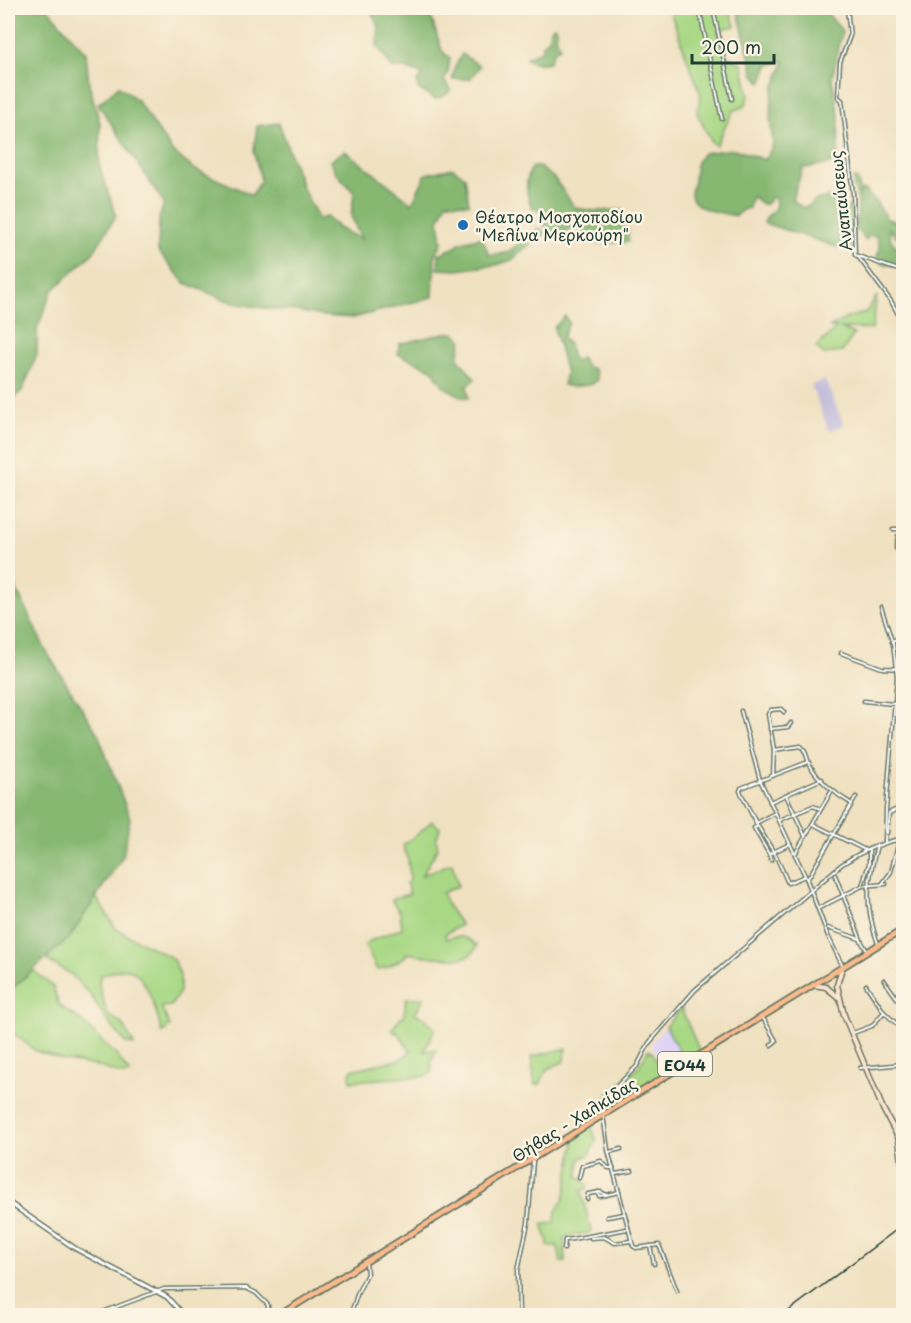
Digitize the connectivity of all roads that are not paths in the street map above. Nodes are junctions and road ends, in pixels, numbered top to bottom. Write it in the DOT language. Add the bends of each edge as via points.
graph roads {
  1 [pos="699,8"];
  2 [pos="712,8"];
  3 [pos="847,8"];
  4 [pos="732,99"];
  5 [pos="722,119"];
  6 [pos="858,256"];
  7 [pos="868,260"];
  8 [pos="864,265"];
  9 [pos="903,272"];
  10 [pos="903,325"];
  11 [pos="893,529"];
  12 [pos="903,529"];
  13 [pos="903,535"];
  14 [pos="896,544"];
  15 [pos="903,544"];
  16 [pos="903,552"];
  17 [pos="881,607"];
  18 [pos="903,636"];
  19 [pos="892,642"];
  20 [pos="841,653"];
  21 [pos="903,669"];
  22 [pos="897,670"];
  23 [pos="896,686"];
  24 [pos="903,693"];
  25 [pos="864,701"];
  26 [pos="894,704"];
  27 [pos="741,711"];
  28 [pos="784,712"];
  29 [pos="790,723"];
  30 [pos="770,729"];
  31 [pos="774,750"];
  32 [pos="808,762"];
  33 [pos="773,776"];
  34 [pos="822,779"];
  35 [pos="760,780"];
  36 [pos="832,791"];
  37 [pos="786,795"];
  38 [pos="856,797"];
  39 [pos="770,802"];
  40 [pos="852,804"];
  41 [pos="903,807"];
  42 [pos="821,809"];
  43 [pos="775,813"];
  44 [pos="903,813"];
  45 [pos="795,814"];
  46 [pos="779,821"];
  47 [pos="757,824"];
  48 [pos="813,824"];
  49 [pos="835,835"];
  50 [pos="764,836"];
  51 [pos="805,836"];
  52 [pos="760,838"];
  53 [pos="903,838"];
  54 [pos="899,839"];
  55 [pos="886,842"];
  56 [pos="790,844"];
  57 [pos="877,845"];
  58 [pos="869,849"];
  59 [pos="865,850"];
  60 [pos="774,852"];
  61 [pos="769,854"];
  62 [pos="795,854"];
  63 [pos="771,860"];
  64 [pos="835,875"];
  65 [pos="805,876"];
  66 [pos="807,880"];
  67 [pos="862,886"];
  68 [pos="870,886"];
  69 [pos="811,891"];
  70 [pos="844,895"];
  71 [pos="818,908"];
  72 [pos="826,928"];
  73 [pos="903,930"];
  74 [pos="861,940"];
  75 [pos="878,944"];
  76 [pos="867,951"];
  77 [pos="843,967"];
  78 [pos="903,967"];
  79 [pos="903,975"];
  80 [pos="884,980"];
  81 [pos="866,985"];
  82 [pos="810,986"];
  83 [pos="839,997"];
  84 [pos="903,1008"];
  85 [pos="884,1012"];
  86 [pos="762,1015"];
  87 [pos="903,1031"];
  88 [pos="852,1034"];
  89 [pos="771,1045"];
  90 [pos="903,1064"];
  91 [pos="860,1068"];
  92 [pos="866,1069"];
  93 [pos="903,1083"];
  94 [pos="603,1114"];
  95 [pos="897,1126"];
  96 [pos="895,1135"];
  97 [pos="901,1140"];
  98 [pos="898,1146"];
  99 [pos="903,1148"];
  100 [pos="621,1149"];
  101 [pos="609,1152"];
  102 [pos="903,1155"];
  103 [pos="533,1159"];
  104 [pos="613,1168"];
  105 [pos="633,1171"];
  106 [pos="615,1174"];
  107 [pos="903,1176"];
  108 [pos="579,1178"];
  109 [pos="620,1192"];
  110 [pos="587,1199"];
  111 [pos="8,1202"];
  112 [pos="625,1214"];
  113 [pos="607,1218"];
  114 [pos="628,1229"];
  115 [pos="591,1238"];
  116 [pos="631,1241"];
  117 [pos="650,1245"];
  118 [pos="564,1249"];
  119 [pos="366,1262"];
  120 [pos="654,1264"];
  121 [pos="176,1288"];
  122 [pos="156,1291"];
  123 [pos="677,1291"];
  124 [pos="167,1297"];
  125 [pos="92,1316"];
  126 [pos="184,1316"];
  127 [pos="264,1316"];
  128 [pos="279,1316"];
  129 [pos="350,1316"];
  130 [pos="519,1316"];
  1 -- 5 [label="street"];
  2 -- 4 [label="street"];
  3 -- 6 [label="street, Αναπαύσεως" via="850,36 840,62 838,97 842,100"];
  6 -- 7 [label="street, Αναπαύσεως"];
  6 -- 8 [label="street"];
  7 -- 8 [label="street"];
  7 -- 9 [label="street, Αναπαύσεως"];
  8 -- 10 [label="street" via="891,301"];
  11 -- 12 [label="street"];
  13 -- 14 [label="street" via="898,536"];
  14 -- 15 [label="street"];
  14 -- 16 [label="street" via="897,550"];
  17 -- 19 [label="street"];
  18 -- 19 [label="street"];
  19 -- 22 [label="street"];
  20 -- 22 [label="street"];
  21 -- 22 [label="street"];
  22 -- 23 [label="street"];
  23 -- 24 [label="street"];
  23 -- 26 [label="street"];
  25 -- 26 [label="street"];
  26 -- 55 [label="street"];
  27 -- 35 [label="street"];
  28 -- 30 [label="street" via="770,712"];
  29 -- 30 [label="street" via="788,727"];
  30 -- 31 [label="street"];
  31 -- 32 [label="street" via="799,745 807,753"];
  31 -- 33 [label="street"];
  32 -- 33 [label="street"];
  32 -- 34 [label="street"];
  33 -- 35 [label="street"];
  34 -- 36 [label="street"];
  34 -- 37 [label="street"];
  35 -- 39 [label="street"];
  35 -- 47 [label="street" via="740,789"];
  36 -- 40 [label="street"];
  36 -- 42 [label="street"];
  37 -- 39 [label="street"];
  37 -- 45 [label="street"];
  38 -- 40 [label="street"];
  39 -- 43 [label="street"];
  40 -- 49 [label="street"];
  41 -- 44 [label="street"];
  41 -- 55 [label="street" via="888,815"];
  42 -- 45 [label="street" via="813,806"];
  42 -- 48 [label="street"];
  43 -- 46 [label="street"];
  43 -- 47 [label="street"];
  45 -- 46 [label="street"];
  45 -- 51 [label="street"];
  46 -- 56 [label="street"];
  47 -- 50 [label="street"];
  47 -- 52 [label="street" via="754,828"];
  48 -- 49 [label="street"];
  48 -- 51 [label="street"];
  49 -- 59 [label="street"];
  49 -- 66 [label="street"];
  50 -- 52 [label="street"];
  50 -- 60 [label="street"];
  51 -- 62 [label="street"];
  52 -- 61 [label="street"];
  53 -- 54 [label="street"];
  54 -- 55 [label="street"];
  54 -- 68 [label="street" via="884,884"];
  55 -- 57 [label="street"];
  56 -- 60 [label="street"];
  56 -- 62 [label="street"];
  57 -- 58 [label="street"];
  57 -- 68 [label="street"];
  58 -- 59 [label="street"];
  58 -- 67 [label="street"];
  59 -- 69 [label="street"];
  60 -- 61 [label="street"];
  60 -- 65 [label="street" via="788,883"];
  61 -- 63 [label="street"];
  62 -- 65 [label="street"];
  64 -- 70 [label="street"];
  65 -- 66 [label="street"];
  66 -- 69 [label="street"];
  67 -- 68 [label="street"];
  67 -- 70 [label="street"];
  68 -- 75 [label="street" via="868,909"];
  69 -- 71 [label="street"];
  69 -- 94 [label="street" via="689,997 649,1043 640,1063 606,1095"];
  70 -- 71 [label="street"];
  70 -- 74 [label="street"];
  71 -- 72 [label="street"];
  72 -- 74 [label="street"];
  72 -- 77 [label="street"];
  73 -- 75 [label="main road, Θήβας - Χαλκίδας / ΕΟ44"];
  74 -- 76 [label="street"];
  75 -- 76 [label="main road, Θήβας - Χαλκίδας / ΕΟ44"];
  76 -- 77 [label="main road, Θήβας - Χαλκίδας / ΕΟ44"];
  77 -- 82 [label="main road, Θήβας - Χαλκίδας / ΕΟ44"];
  77 -- 83 [label="main road" via="837,982"];
  78 -- 79 [label="street"];
  80 -- 84 [label="street"];
  81 -- 85 [label="street"];
  82 -- 83 [label="main road" via="826,987"];
  82 -- 86 [label="main road, Θήβας - Χαλκίδας / ΕΟ44"];
  83 -- 88 [label="main road"];
  85 -- 87 [label="street"];
  85 -- 88 [label="street" via="872,1026"];
  86 -- 89 [label="street" via="776,1041"];
  86 -- 94 [label="main road, Θήβας - Χαλκίδας / ΕΟ44"];
  88 -- 92 [label="main road"];
  90 -- 92 [label="street"];
  91 -- 92 [label="street"];
  92 -- 96 [label="main road"];
  93 -- 95 [label="street"];
  94 -- 101 [label="street"];
  94 -- 103 [label="main road, Θήβας - Χαλκίδας / ΕΟ44"];
  95 -- 96 [label="street"];
  95 -- 97 [label="street"];
  96 -- 97 [label="main road"];
  97 -- 98 [label="street"];
  97 -- 99 [label="main road"];
  98 -- 102 [label="street"];
  98 -- 107 [label="street"];
  100 -- 101 [label="street"];
  101 -- 104 [label="street"];
  103 -- 119 [label="main road, Θήβας - Χαλκίδας / ΕΟ44"];
  103 -- 130 [label="street" via="528,1223 518,1270"];
  104 -- 106 [label="street"];
  104 -- 108 [label="street" via="601,1161 582,1167"];
  105 -- 106 [label="street"];
  106 -- 109 [label="street"];
  109 -- 110 [label="street" via="586,1194"];
  109 -- 112 [label="street"];
  111 -- 122 [label="street" via="76,1249"];
  112 -- 113 [label="street"];
  112 -- 114 [label="street"];
  114 -- 115 [label="street"];
  114 -- 116 [label="street"];
  115 -- 116 [label="street" via="604,1237 615,1243"];
  115 -- 118 [label="street" via="565,1240"];
  116 -- 117 [label="street" via="634,1247"];
  117 -- 120 [label="street"];
  117 -- 123 [label="street" via="659,1245"];
  119 -- 128 [label="main road, Θήβας - Χαλκίδας / ΕΟ44"];
  119 -- 129 [label="street" via="367,1274"];
  121 -- 122 [label="street"];
  121 -- 124 [label="street"];
  121 -- 127 [label="street" via="249,1289 268,1305"];
  122 -- 124 [label="street"];
  122 -- 125 [label="street"];
  124 -- 126 [label="street"];
}
